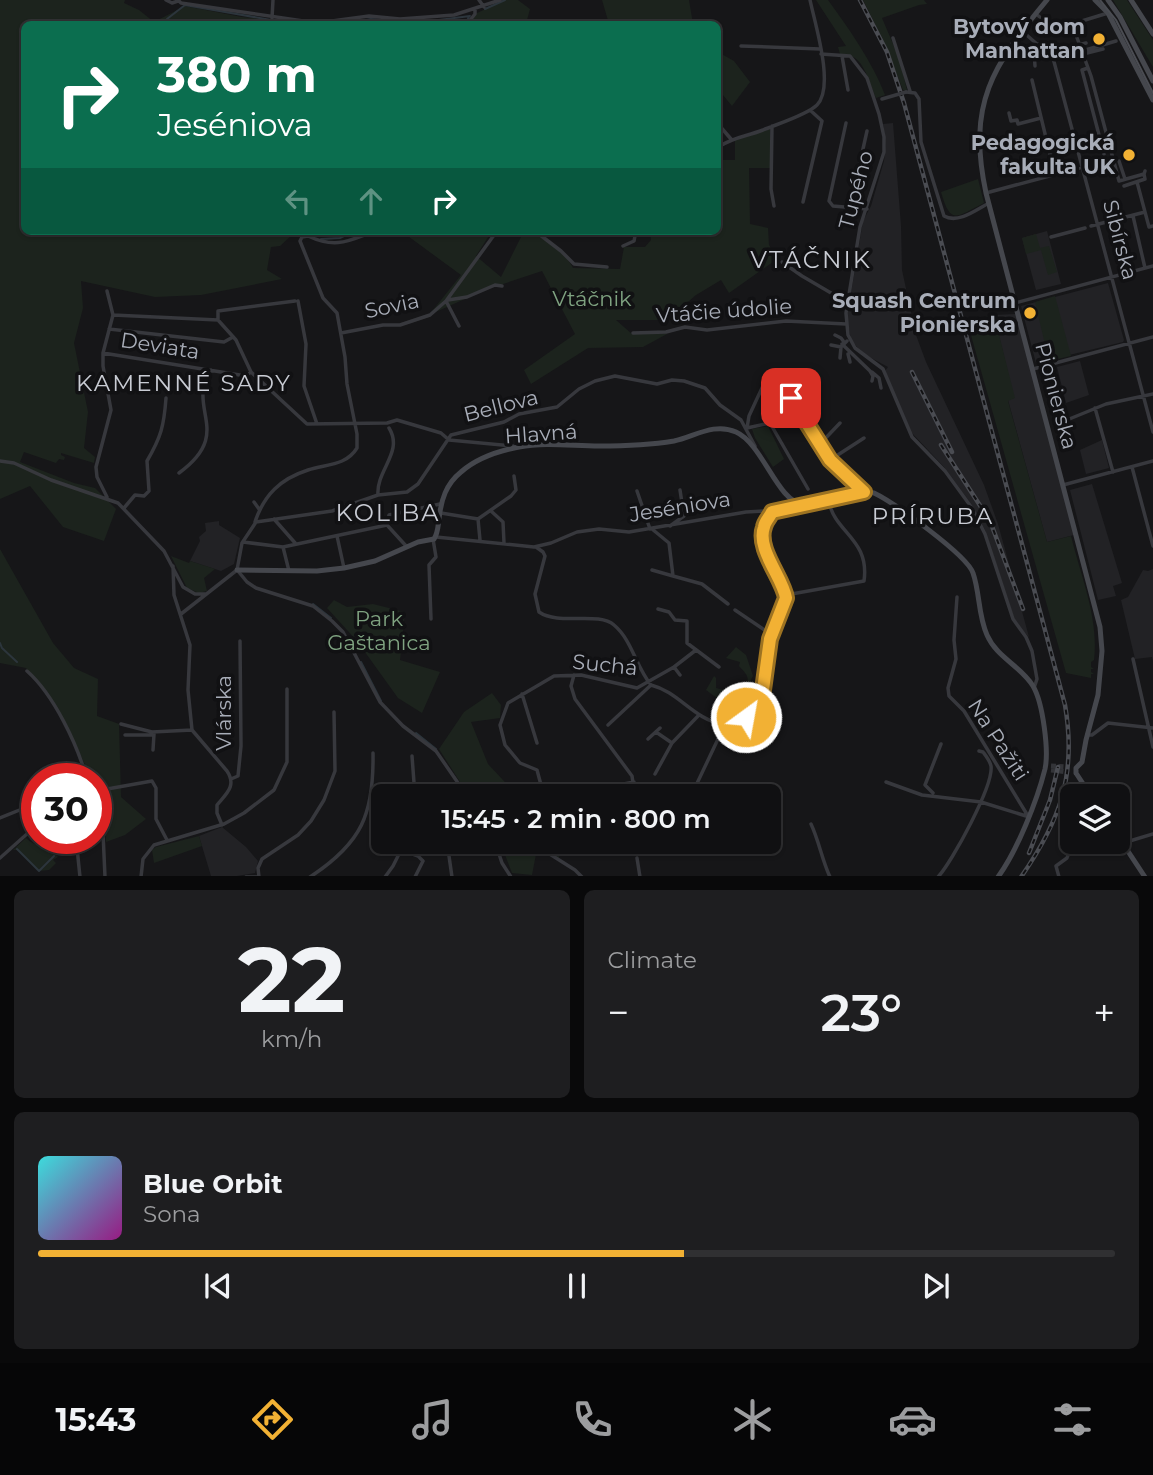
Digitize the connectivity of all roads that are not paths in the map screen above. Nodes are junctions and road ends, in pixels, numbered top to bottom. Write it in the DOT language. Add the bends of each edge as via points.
graph roads {
  1 [pos="166,0"];
  2 [pos="272,0"];
  3 [pos="479,0"];
  4 [pos="500,0"];
  5 [pos="810,0"];
  6 [pos="1048,0"];
  7 [pos="1095,0"];
  8 [pos="1108,0"];
  9 [pos="1130,0"];
  10 [pos="178,1"];
  11 [pos="484,7"];
  12 [pos="475,9"];
  13 [pos="1108,13"];
  14 [pos="1036,14"];
  15 [pos="272,18"];
  16 [pos="293,21"];
  17 [pos="341,21"];
  18 [pos="469,21"];
  19 [pos="1072,24"];
  20 [pos="1021,30"];
  21 [pos="1153,34"];
  22 [pos="893,38"];
  23 [pos="1116,41"];
  24 [pos="1086,43"];
  25 [pos="1039,44"];
  26 [pos="741,46"];
  27 [pos="1080,49"];
  28 [pos="1103,49"];
  29 [pos="820,51"];
  30 [pos="1072,52"];
  31 [pos="842,56"];
  32 [pos="1035,66"];
  33 [pos="1088,68"];
  34 [pos="1031,80"];
  35 [pos="1153,81"];
  36 [pos="848,90"];
  37 [pos="908,91"];
  38 [pos="1153,100"];
  39 [pos="875,101"];
  40 [pos="810,110"];
  41 [pos="1100,112"];
  42 [pos="1009,113"];
  43 [pos="1094,113"];
  44 [pos="1041,118"];
  45 [pos="846,123"];
  46 [pos="772,126"];
  47 [pos="721,127"];
  48 [pos="867,131"];
  49 [pos="731,139"];
  50 [pos="1017,142"];
  51 [pos="721,145"];
  52 [pos="1109,145"];
  53 [pos="1102,146"];
  54 [pos="1049,147"];
  55 [pos="1104,154"];
  56 [pos="1113,159"];
  57 [pos="1119,161"];
  58 [pos="1083,168"];
  59 [pos="1055,175"];
  60 [pos="1125,180"];
  61 [pos="1137,182"];
  62 [pos="1124,186"];
  63 [pos="986,192"];
  64 [pos="803,202"];
  65 [pos="989,203"];
  66 [pos="774,206"];
  67 [pos="850,207"];
  68 [pos="867,209"];
  69 [pos="1145,212"];
  70 [pos="1132,216"];
  71 [pos="1099,224"];
  72 [pos="1091,226"];
  73 [pos="1153,226"];
  74 [pos="1085,228"];
  75 [pos="365,235"];
  76 [pos="494,235"];
  77 [pos="540,235"];
  78 [pos="636,235"];
  79 [pos="1051,237"];
  80 [pos="623,246"];
  81 [pos="782,262"];
  82 [pos="1153,266"];
  83 [pos="607,267"];
  84 [pos="1146,268"];
  85 [pos="1113,277"];
  86 [pos="502,286"];
  87 [pos="107,291"];
  88 [pos="848,300"];
  89 [pos="446,301"];
  90 [pos="1015,303"];
  91 [pos="113,315"];
  92 [pos="218,320"];
  93 [pos="846,321"];
  94 [pos="459,326"];
  95 [pos="109,329"];
  96 [pos="633,332"];
  97 [pos="341,333"];
  98 [pos="835,335"];
  99 [pos="233,337"];
  100 [pos="1153,337"];
  101 [pos="844,343"];
  102 [pos="1130,344"];
  103 [pos="831,345"];
  104 [pos="848,352"];
  105 [pos="103,353"];
  106 [pos="840,358"];
  107 [pos="850,362"];
  108 [pos="1033,369"];
  109 [pos="211,370"];
  110 [pos="870,371"];
  111 [pos="251,372"];
  112 [pos="768,374"];
  113 [pos="872,381"];
  114 [pos="881,388"];
  115 [pos="1153,394"];
  116 [pos="1144,396"];
  117 [pos="166,398"];
  118 [pos="791,398"];
  119 [pos="1095,408"];
  120 [pos="1062,422"];
  121 [pos="354,423"];
  122 [pos="840,423"];
  123 [pos="317,424"];
  124 [pos="389,428"];
  125 [pos="747,428"];
  126 [pos="1153,432"];
  127 [pos="448,438"];
  128 [pos="864,438"];
  129 [pos="820,444"];
  130 [pos="521,447"];
  131 [pos="756,448"];
  132 [pos="830,460"];
  133 [pos="0,461"];
  134 [pos="1153,463"];
  135 [pos="1132,467"];
  136 [pos="1113,472"];
  137 [pos="179,473"];
  138 [pos="514,476"];
  139 [pos="1063,485"];
  140 [pos="808,489"];
  141 [pos="680,490"];
  142 [pos="637,491"];
  143 [pos="864,492"];
  144 [pos="378,495"];
  145 [pos="108,498"];
  146 [pos="829,501"];
  147 [pos="254,502"];
  148 [pos="442,503"];
  149 [pos="800,504"];
  150 [pos="260,507"];
  151 [pos="124,508"];
  152 [pos="491,510"];
  153 [pos="772,512"];
  154 [pos="440,513"];
  155 [pos="274,519"];
  156 [pos="478,519"];
  157 [pos="254,524"];
  158 [pos="387,525"];
  159 [pos="669,526"];
  160 [pos="662,527"];
  161 [pos="651,529"];
  162 [pos="337,536"];
  163 [pos="660,536"];
  164 [pos="435,538"];
  165 [pos="480,540"];
  166 [pos="504,542"];
  167 [pos="242,543"];
  168 [pos="296,544"];
  169 [pos="1153,546"];
  170 [pos="283,547"];
  171 [pos="407,547"];
  172 [pos="534,547"];
  173 [pos="173,566"];
  174 [pos="344,568"];
  175 [pos="237,570"];
  176 [pos="652,570"];
  177 [pos="289,572"];
  178 [pos="673,576"];
  179 [pos="206,594"];
  180 [pos="786,594"];
  181 [pos="957,597"];
  182 [pos="728,604"];
  183 [pos="658,608"];
  184 [pos="735,610"];
  185 [pos="180,614"];
  186 [pos="431,619"];
  187 [pos="772,635"];
  188 [pos="240,641"];
  189 [pos="696,650"];
  190 [pos="1133,659"];
  191 [pos="674,667"];
  192 [pos="719,667"];
  193 [pos="27,671"];
  194 [pos="574,675"];
  195 [pos="680,675"];
  196 [pos="650,684"];
  197 [pos="1034,688"];
  198 [pos="287,689"];
  199 [pos="523,694"];
  200 [pos="334,712"];
  201 [pos="698,716"];
  202 [pos="121,724"];
  203 [pos="723,724"];
  204 [pos="608,725"];
  205 [pos="1151,728"];
  206 [pos="192,730"];
  207 [pos="154,734"];
  208 [pos="125,735"];
  209 [pos="1087,735"];
  210 [pos="648,739"];
  211 [pos="537,743"];
  212 [pos="672,743"];
  213 [pos="941,744"];
  214 [pos="1153,747"];
  215 [pos="153,750"];
  216 [pos="979,751"];
  217 [pos="373,753"];
  218 [pos="412,756"];
  219 [pos="83,763"];
  220 [pos="1068,770"];
  221 [pos="1076,770"];
  222 [pos="655,774"];
  223 [pos="231,779"];
  224 [pos="634,782"];
  225 [pos="886,782"];
  226 [pos="414,784"];
  227 [pos="459,784"];
  228 [pos="541,784"];
  229 [pos="624,784"];
  230 [pos="697,784"];
  231 [pos="1083,784"];
  232 [pos="112,787"];
  233 [pos="934,794"];
  234 [pos="981,802"];
  235 [pos="21,809"];
  236 [pos="1028,816"];
  237 [pos="0,818"];
  238 [pos="811,824"];
  239 [pos="222,825"];
  240 [pos="1153,834"];
  241 [pos="21,839"];
  242 [pos="167,841"];
  243 [pos="1130,841"];
  244 [pos="78,854"];
  245 [pos="104,854"];
  246 [pos="399,854"];
  247 [pos="413,854"];
  248 [pos="449,854"];
  249 [pos="499,854"];
  250 [pos="550,854"];
  251 [pos="1068,854"];
  252 [pos="1130,854"];
  253 [pos="0,858"];
  254 [pos="636,858"];
  255 [pos="80,876"];
  256 [pos="105,876"];
  257 [pos="142,876"];
  258 [pos="258,876"];
  259 [pos="311,876"];
  260 [pos="386,876"];
  261 [pos="416,876"];
  262 [pos="452,876"];
  263 [pos="510,876"];
  264 [pos="581,876"];
  265 [pos="640,876"];
  266 [pos="830,876"];
  267 [pos="939,876"];
  268 [pos="999,876"];
  269 [pos="1059,876"];
  270 [pos="1144,876"];
  1 -- 10 [label="street"];
  2 -- 15 [label="street"];
  3 -- 11 [label="street"];
  4 -- 11 [label="street"];
  5 -- 29 [label="street"];
  6 -- 14 [label="street, Pionierska"];
  7 -- 13 [label="street"];
  8 -- 35 [label="street"];
  9 -- 21 [label="street"];
  10 -- 15 [label="street"];
  11 -- 12 [label="street"];
  12 -- 17 [label="street" via="438,17 372,16"];
  12 -- 18 [label="street"];
  13 -- 19 [label="street"];
  13 -- 38 [label="street"];
  14 -- 19 [label="street" via="1061,34"];
  14 -- 20 [label="street, Pionierska"];
  15 -- 16 [label="street"];
  19 -- 27 [label="street"];
  20 -- 25 [label="street, Sibírska"];
  20 -- 63 [label="street, Pionierska" via="994,74 982,106 979,157"];
  22 -- 37 [label="street"];
  23 -- 27 [label="street"];
  24 -- 27 [label="street"];
  25 -- 32 [label="street"];
  25 -- 58 [label="street, Sibírska" via="1053,58"];
  26 -- 29 [label="street"];
  27 -- 28 [label="street"];
  27 -- 30 [label="street"];
  27 -- 33 [label="street"];
  29 -- 31 [label="street"];
  29 -- 40 [label="street" via="825,92"];
  31 -- 36 [label="street"];
  31 -- 39 [label="street, Tupého" via="853,58 863,71"];
  33 -- 41 [label="street"];
  33 -- 43 [label="street" via="1082,70"];
  34 -- 44 [label="street"];
  37 -- 39 [label="street, bridge"];
  37 -- 65 [label="street" via="919,99 921,142 944,216 953,220"];
  39 -- 68 [label="street, Tupého" via="884,152"];
  40 -- 46 [label="street"];
  40 -- 64 [label="street" via="822,121"];
  41 -- 43 [label="street"];
  41 -- 52 [label="street"];
  42 -- 44 [label="street" via="1011,121 1018,124"];
  43 -- 53 [label="street"];
  44 -- 54 [label="street"];
  45 -- 67 [label="street" via="829,201"];
  46 -- 49 [label="street"];
  46 -- 66 [label="street"];
  47 -- 49 [label="street"];
  48 -- 67 [label="street"];
  49 -- 51 [label="street"];
  50 -- 54 [label="street" via="1026,153"];
  52 -- 53 [label="street"];
  52 -- 56 [label="street"];
  53 -- 55 [label="street"];
  54 -- 59 [label="street"];
  56 -- 58 [label="street"];
  56 -- 60 [label="street" via="1119,181"];
  57 -- 60 [label="street"];
  58 -- 59 [label="street"];
  58 -- 71 [label="street, Sibírska"];
  59 -- 63 [label="street"];
  60 -- 61 [label="street" via="1144,172 1145,180"];
  61 -- 62 [label="street"];
  61 -- 69 [label="street"];
  63 -- 65 [label="street, Pionierska"];
  65 -- 90 [label="street, Pionierska"];
  67 -- 68 [label="street"];
  68 -- 88 [label="street, Tupého"];
  69 -- 70 [label="street"];
  69 -- 73 [label="street" via="1149,227"];
  70 -- 71 [label="street"];
  70 -- 84 [label="street"];
  71 -- 72 [label="street"];
  71 -- 85 [label="street, Sibírska"];
  74 -- 79 [label="street"];
  75 -- 97 [label="street" via="344,244 308,236 300,241 323,298 337,313"];
  76 -- 89 [label="street, Sovia"];
  77 -- 83 [label="street" via="574,264"];
  78 -- 80 [label="street"];
  81 -- 88 [label="street"];
  82 -- 84 [label="street"];
  84 -- 85 [label="street"];
  85 -- 90 [label="street"];
  85 -- 102 [label="street, Sibírska"];
  86 -- 89 [label="street"];
  87 -- 91 [label="street"];
  88 -- 93 [label="street, Tupého"];
  89 -- 94 [label="street, Sovia"];
  89 -- 97 [label="street, Sovia" via="430,316"];
  90 -- 108 [label="street, Pionierska"];
  91 -- 92 [label="street"];
  91 -- 95 [label="street"];
  92 -- 99 [label="street"];
  92 -- 123 [label="street" via="218,311 296,301 306,344 304,386"];
  93 -- 96 [label="street, Vtáčie údolie"];
  93 -- 197 [label="street" via="855,348 883,369 912,437 965,495 976,516 1013,619 1032,651"];
  95 -- 99 [label="street" via="224,342"];
  95 -- 105 [label="street"];
  97 -- 121 [label="street"];
  98 -- 101 [label="street"];
  99 -- 111 [label="street"];
  100 -- 102 [label="street"];
  101 -- 103 [label="street"];
  101 -- 104 [label="street"];
  101 -- 106 [label="street"];
  102 -- 108 [label="street"];
  102 -- 116 [label="street, Sibírska"];
  104 -- 107 [label="street"];
  104 -- 110 [label="street"];
  105 -- 109 [label="street, Deviata"];
  105 -- 145 [label="street" via="111,410 96,467"];
  108 -- 139 [label="street, Pionierska"];
  109 -- 111 [label="street, Deviata" via="246,376"];
  109 -- 137 [label="street" via="204,388 205,445"];
  110 -- 113 [label="street"];
  110 -- 114 [label="street" via="879,378"];
  111 -- 123 [label="street" via="305,423"];
  112 -- 125 [label="street"];
  115 -- 116 [label="street"];
  116 -- 119 [label="street"];
  116 -- 126 [label="street, Sibírska"];
  117 -- 151 [label="street" via="162,432 147,461 150,490 144,496 135,495"];
  118 -- 129 [label="street"];
  119 -- 120 [label="street"];
  119 -- 136 [label="street"];
  121 -- 123 [label="street"];
  121 -- 127 [label="street" via="397,420"];
  121 -- 150 [label="street" via="358,444 350,458 302,472 272,490"];
  122 -- 129 [label="street"];
  124 -- 144 [label="street" via="395,446 377,485"];
  125 -- 127 [label="street, Bellova" via="695,384 672,380 657,384 615,376 579,389 557,407"];
  125 -- 131 [label="street, Bellova"];
  125 -- 140 [label="street" via="770,422"];
  127 -- 130 [label="street"];
  127 -- 144 [label="street, Bellova" via="414,488"];
  128 -- 132 [label="street"];
  129 -- 132 [label="street"];
  130 -- 131 [label="street, Hlavná" via="664,442 723,429 737,433"];
  130 -- 148 [label="street, Hlavná" via="492,454 463,470 448,485"];
  131 -- 149 [label="street, Hlavná" via="784,492"];
  132 -- 143 [label="street"];
  133 -- 145 [label="street"];
  134 -- 135 [label="street"];
  135 -- 136 [label="street"];
  135 -- 169 [label="street"];
  136 -- 139 [label="street"];
  138 -- 152 [label="street" via="516,489"];
  139 -- 209 [label="street, Pionierska" via="1101,636 1098,695"];
  141 -- 159 [label="street" via="684,516"];
  142 -- 161 [label="street"];
  143 -- 146 [label="street"];
  143 -- 197 [label="street" via="883,498 965,560 974,574 988,638"];
  144 -- 155 [label="street, Bellova" via="332,512"];
  145 -- 151 [label="street"];
  146 -- 149 [label="street"];
  146 -- 180 [label="street" via="833,516 858,546 864,581"];
  147 -- 150 [label="street"];
  148 -- 154 [label="street, Hlavná"];
  148 -- 158 [label="street" via="389,515"];
  149 -- 153 [label="street, Jeséniova"];
  150 -- 157 [label="street"];
  151 -- 173 [label="street"];
  152 -- 156 [label="street"];
  152 -- 166 [label="street" via="502,522"];
  153 -- 159 [label="street, Jeséniova" via="746,512"];
  153 -- 180 [label="street" via="763,532 771,564"];
  154 -- 156 [label="street"];
  154 -- 164 [label="street, Hlavná"];
  155 -- 157 [label="street, Bellova"];
  155 -- 168 [label="street"];
  156 -- 165 [label="street"];
  157 -- 167 [label="street"];
  158 -- 162 [label="street"];
  158 -- 171 [label="street"];
  159 -- 160 [label="street, Jeséniova"];
  160 -- 161 [label="street, Jeséniova"];
  160 -- 163 [label="street"];
  161 -- 163 [label="street"];
  161 -- 172 [label="street, Jeséniova" via="577,532"];
  162 -- 168 [label="street"];
  162 -- 174 [label="street"];
  163 -- 178 [label="street" via="669,544"];
  164 -- 165 [label="street, Jeséniova"];
  164 -- 171 [label="street, Jeséniova"];
  164 -- 186 [label="street" via="436,557 429,564"];
  165 -- 166 [label="street, Jeséniova"];
  166 -- 172 [label="street, Jeséniova"];
  167 -- 170 [label="street"];
  167 -- 175 [label="street"];
  168 -- 170 [label="street"];
  170 -- 177 [label="street"];
  171 -- 174 [label="street, Jeséniova"];
  172 -- 196 [label="street" via="545,556 536,589 538,611 555,618 612,623"];
  173 -- 179 [label="street" via="188,591"];
  173 -- 185 [label="street"];
  174 -- 177 [label="street, Jeséniova"];
  175 -- 177 [label="street, Jeséniova"];
  175 -- 179 [label="street"];
  175 -- 227 [label="street" via="256,588 313,606 332,621 343,632 378,699 436,751"];
  176 -- 178 [label="street"];
  178 -- 182 [label="street" via="702,584"];
  179 -- 185 [label="street"];
  180 -- 187 [label="street"];
  181 -- 236 [label="street, Na Pažiti" via="956,659 949,696 964,711"];
  183 -- 189 [label="street" via="674,620 688,622 686,640"];
  184 -- 187 [label="street"];
  185 -- 206 [label="street" via="190,645"];
  187 -- 203 [label="street" via="760,701 745,718"];
  188 -- 223 [label="street, Vlárska" via="241,746 238,776"];
  189 -- 191 [label="street, Suchá"];
  189 -- 192 [label="street"];
  190 -- 205 [label="street"];
  191 -- 195 [label="street"];
  191 -- 196 [label="street, Suchá"];
  193 -- 219 [label="street" via="47,695"];
  194 -- 196 [label="street, Suchá" via="637,688"];
  194 -- 199 [label="street, Suchá" via="551,677"];
  194 -- 224 [label="street" via="577,704"];
  196 -- 201 [label="street" via="667,691"];
  196 -- 204 [label="street"];
  197 -- 236 [label="street" via="1048,768"];
  198 -- 239 [label="street" via="289,749 281,779 268,796"];
  199 -- 211 [label="street"];
  199 -- 228 [label="street, Suchá" via="506,706 500,729 505,745 524,766 538,772"];
  200 -- 258 [label="street" via="335,771 324,800 298,835 261,860"];
  201 -- 203 [label="street"];
  201 -- 212 [label="street"];
  202 -- 207 [label="street"];
  203 -- 230 [label="street"];
  205 -- 209 [label="street" via="1108,723"];
  205 -- 214 [label="street"];
  206 -- 207 [label="street"];
  206 -- 223 [label="street"];
  207 -- 208 [label="street"];
  207 -- 215 [label="street"];
  209 -- 221 [label="street, Pionierska"];
  210 -- 212 [label="street" via="658,730"];
  212 -- 222 [label="street"];
  213 -- 233 [label="street" via="925,785"];
  216 -- 234 [label="street" via="992,771"];
  217 -- 259 [label="street" via="372,793 363,823 338,857"];
  218 -- 226 [label="street"];
  220 -- 221 [label="street"];
  221 -- 231 [label="street"];
  223 -- 239 [label="street" via="230,789 216,807"];
  224 -- 229 [label="street"];
  225 -- 233 [label="street" via="922,795"];
  232 -- 242 [label="street" via="154,782 156,820"];
  233 -- 234 [label="street"];
  234 -- 236 [label="street"];
  234 -- 267 [label="street"];
  235 -- 237 [label="street"];
  236 -- 268 [label="street"];
  238 -- 266 [label="street"];
  239 -- 242 [label="street"];
  240 -- 243 [label="street"];
  241 -- 253 [label="street"];
  242 -- 257 [label="street" via="146,853"];
  244 -- 255 [label="street"];
  245 -- 256 [label="street"];
  246 -- 260 [label="street"];
  247 -- 261 [label="street" via="423,861"];
  248 -- 262 [label="street"];
  249 -- 263 [label="street"];
  250 -- 264 [label="street"];
  251 -- 269 [label="street" via="1056,866"];
  252 -- 270 [label="street"];
  254 -- 265 [label="street"];
}
